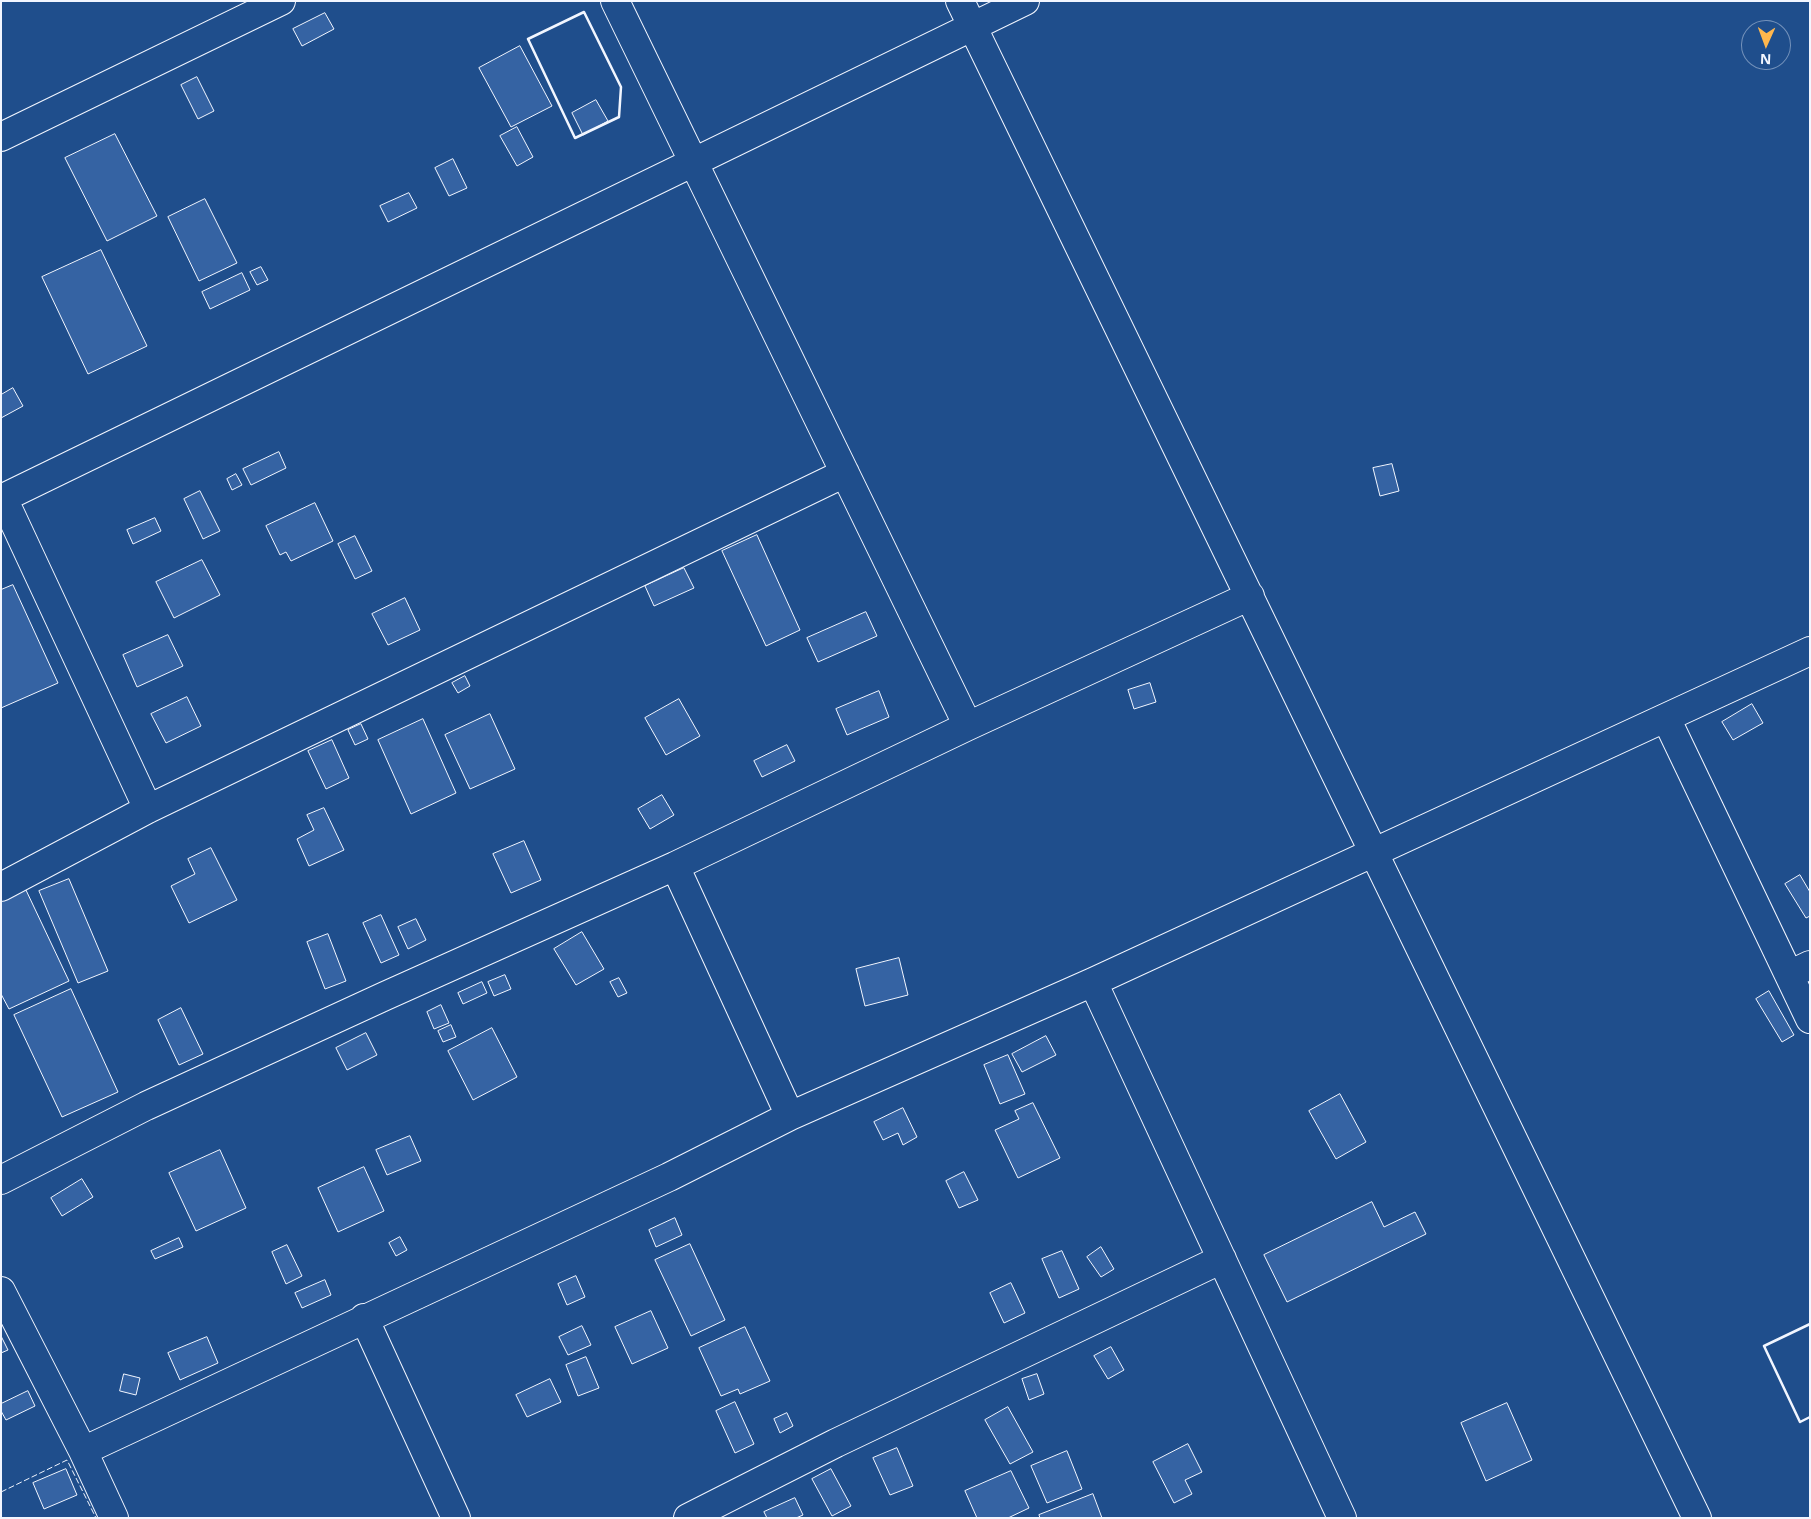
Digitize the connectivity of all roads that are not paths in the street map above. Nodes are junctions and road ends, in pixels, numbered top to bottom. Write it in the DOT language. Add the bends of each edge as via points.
graph roads {
  1 [pos="615,1"];
  2 [pos="960,1"];
  3 [pos="1025,1"];
  4 [pos="271,3"];
  5 [pos="973,27"];
  6 [pos="1,137"];
  7 [pos="694,162"];
  8 [pos="845,474"];
  9 [pos="2,499"];
  10 [pos="1250,596"];
  11 [pos="1810,651"];
  12 [pos="1666,718"];
  13 [pos="968,726"];
  14 [pos="148,809"];
  15 [pos="1374,852"];
  16 [pos="675,866"];
  17 [pos="1,887"];
  18 [pos="1799,970"];
  19 [pos="1093,982"];
  20 [pos="1810,1019"];
  21 [pos="790,1116"];
  22 [pos="1,1180"];
  23 [pos="1222,1259"];
  24 [pos="1,1291"];
  25 [pos="364,1318"];
  26 [pos="83,1451"];
  27 [pos="114,1518"];
  28 [pos="456,1518"];
  29 [pos="688,1518"];
  30 [pos="1342,1518"];
  31 [pos="1698,1518"];
  1 -- 7 [label="street"];
  2 -- 5 [label="street"];
  3 -- 5 [label="street"];
  4 -- 6 [label="street"];
  5 -- 7 [label="street"];
  5 -- 10 [label="street"];
  7 -- 8 [label="street"];
  7 -- 9 [label="street"];
  8 -- 13 [label="street"];
  8 -- 14 [label="street"];
  9 -- 14 [label="street"];
  10 -- 13 [label="street"];
  10 -- 15 [label="street"];
  11 -- 12 [label="street"];
  12 -- 15 [label="street"];
  12 -- 18 [label="street"];
  13 -- 16 [label="street"];
  14 -- 17 [label="street"];
  15 -- 19 [label="street"];
  15 -- 31 [label="street"];
  16 -- 21 [label="street"];
  16 -- 22 [label="street" via="154,1102"];
  18 -- 20 [label="street"];
  19 -- 21 [label="street"];
  19 -- 23 [label="street"];
  21 -- 25 [label="street" via="669,1177"];
  23 -- 29 [label="street" via="836,1443"];
  23 -- 30 [label="street"];
  24 -- 26 [label="street"];
  25 -- 26 [label="street"];
  25 -- 28 [label="street"];
  26 -- 27 [label="street"];
}
